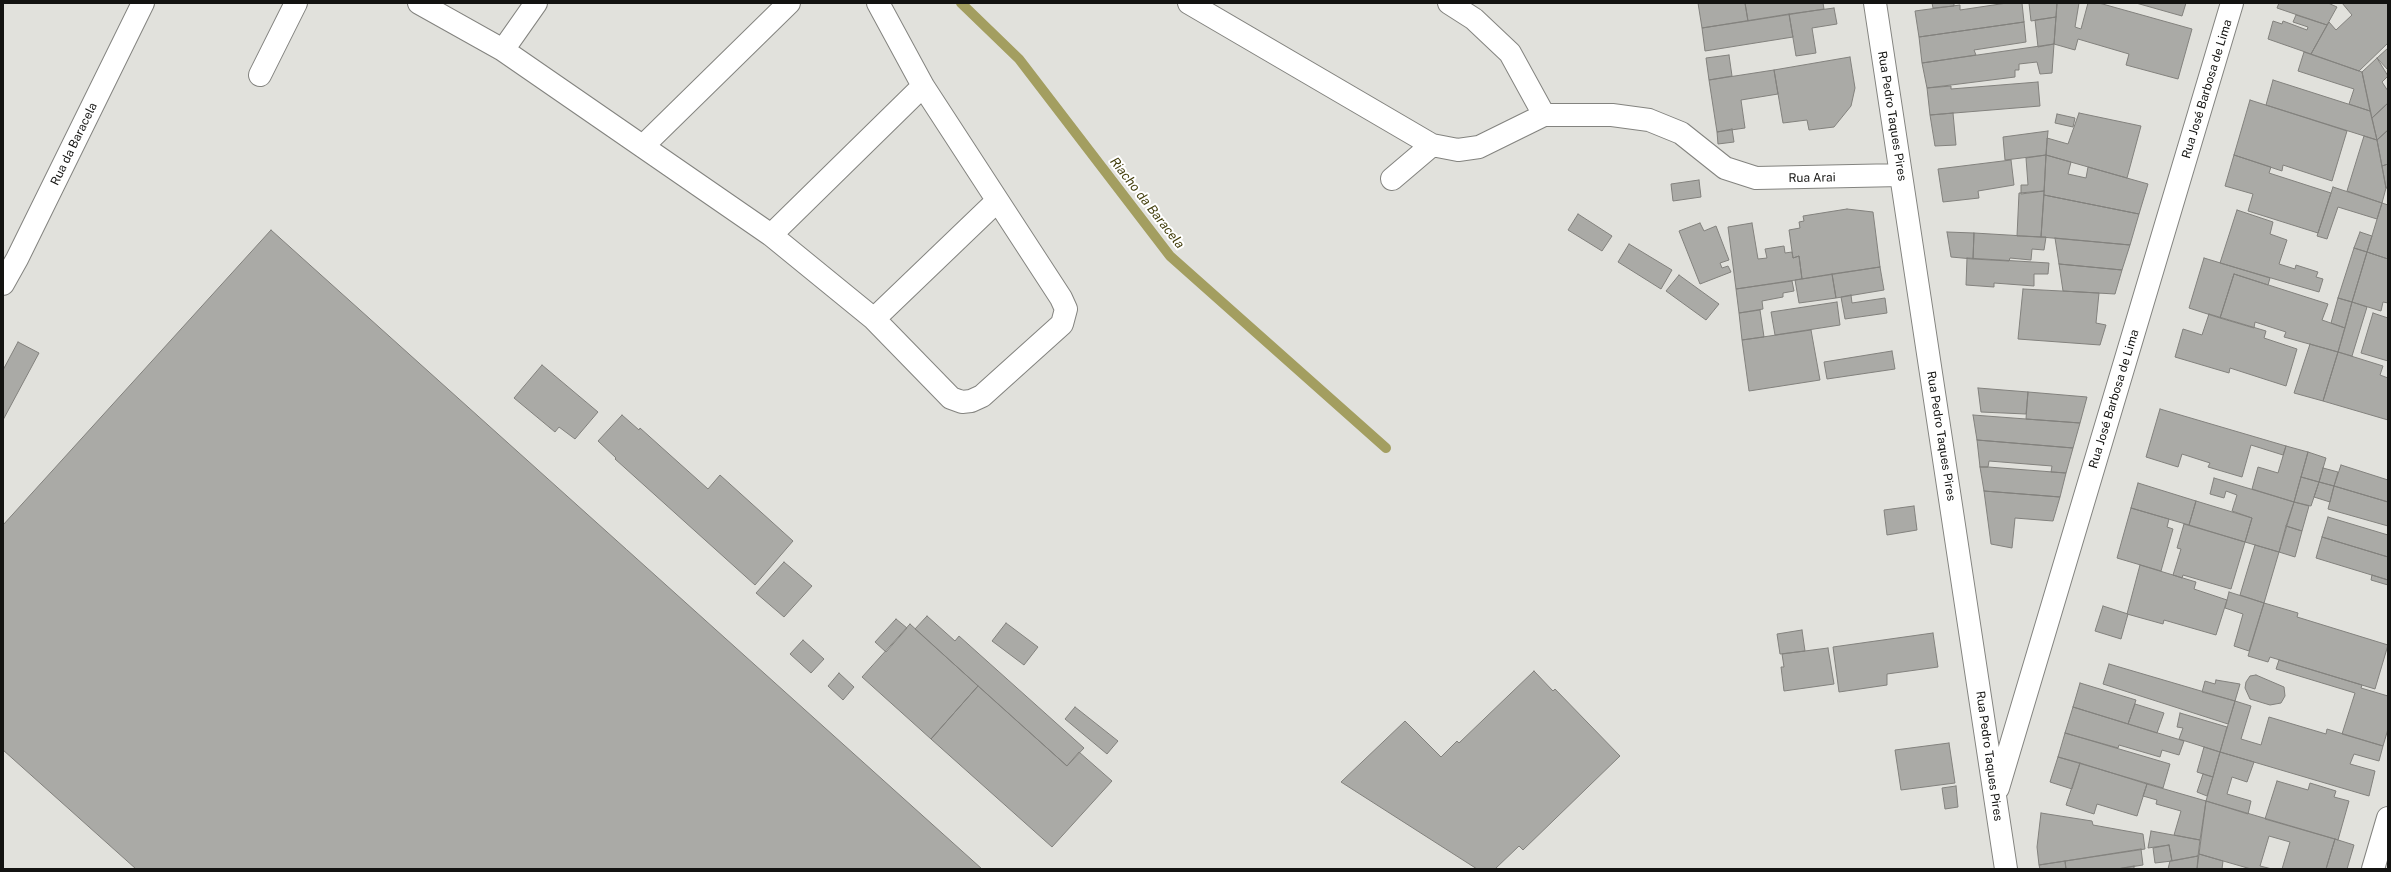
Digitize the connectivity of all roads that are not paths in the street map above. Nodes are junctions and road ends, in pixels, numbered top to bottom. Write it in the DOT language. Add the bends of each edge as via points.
graph roads {
  1 [pos="143,3"];
  2 [pos="296,3"];
  3 [pos="419,3"];
  4 [pos="536,3"];
  5 [pos="789,3"];
  6 [pos="878,3"];
  7 [pos="1189,3"];
  8 [pos="1449,3"];
  9 [pos="1875,3"];
  10 [pos="2232,3"];
  11 [pos="503,50"];
  12 [pos="260,75"];
  13 [pos="923,86"];
  14 [pos="1544,115"];
  15 [pos="1432,145"];
  16 [pos="643,146"];
  17 [pos="1902,176"];
  18 [pos="1392,179"];
  19 [pos="998,201"];
  20 [pos="771,235"];
  21 [pos="3,284"];
  22 [pos="874,319"];
  23 [pos="1996,795"];
  24 [pos="2388,818"];
  25 [pos="2006,869"];
  26 [pos="2373,869"];
  1 -- 21 [label="street, Rua da Baracela"];
  2 -- 12 [label="street"];
  3 -- 11 [label="street"];
  4 -- 11 [label="street"];
  5 -- 16 [label="street"];
  6 -- 13 [label="street"];
  7 -- 15 [label="street"];
  8 -- 14 [label="street" via="1474,19 1510,53"];
  9 -- 17 [label="street, Rua Pedro Taques Pires"];
  10 -- 23 [label="street, Rua José Barbosa de Lima"];
  11 -- 16 [label="street"];
  13 -- 19 [label="street"];
  13 -- 20 [label="street"];
  14 -- 15 [label="street" via="1479,147 1458,150"];
  14 -- 17 [label="street, Rua Arai" via="1612,115 1649,120 1681,133 1725,168 1756,178"];
  15 -- 18 [label="street"];
  16 -- 20 [label="street"];
  17 -- 23 [label="street, Rua Pedro Taques Pires"];
  19 -- 22 [label="street"];
  19 -- 22 [label="street" via="1061,298 1066,309 1062,324 982,396 962,402 951,398"];
  20 -- 22 [label="street"];
  23 -- 25 [label="street, Rua Pedro Taques Pires"];
  24 -- 26 [label="street"];
}
